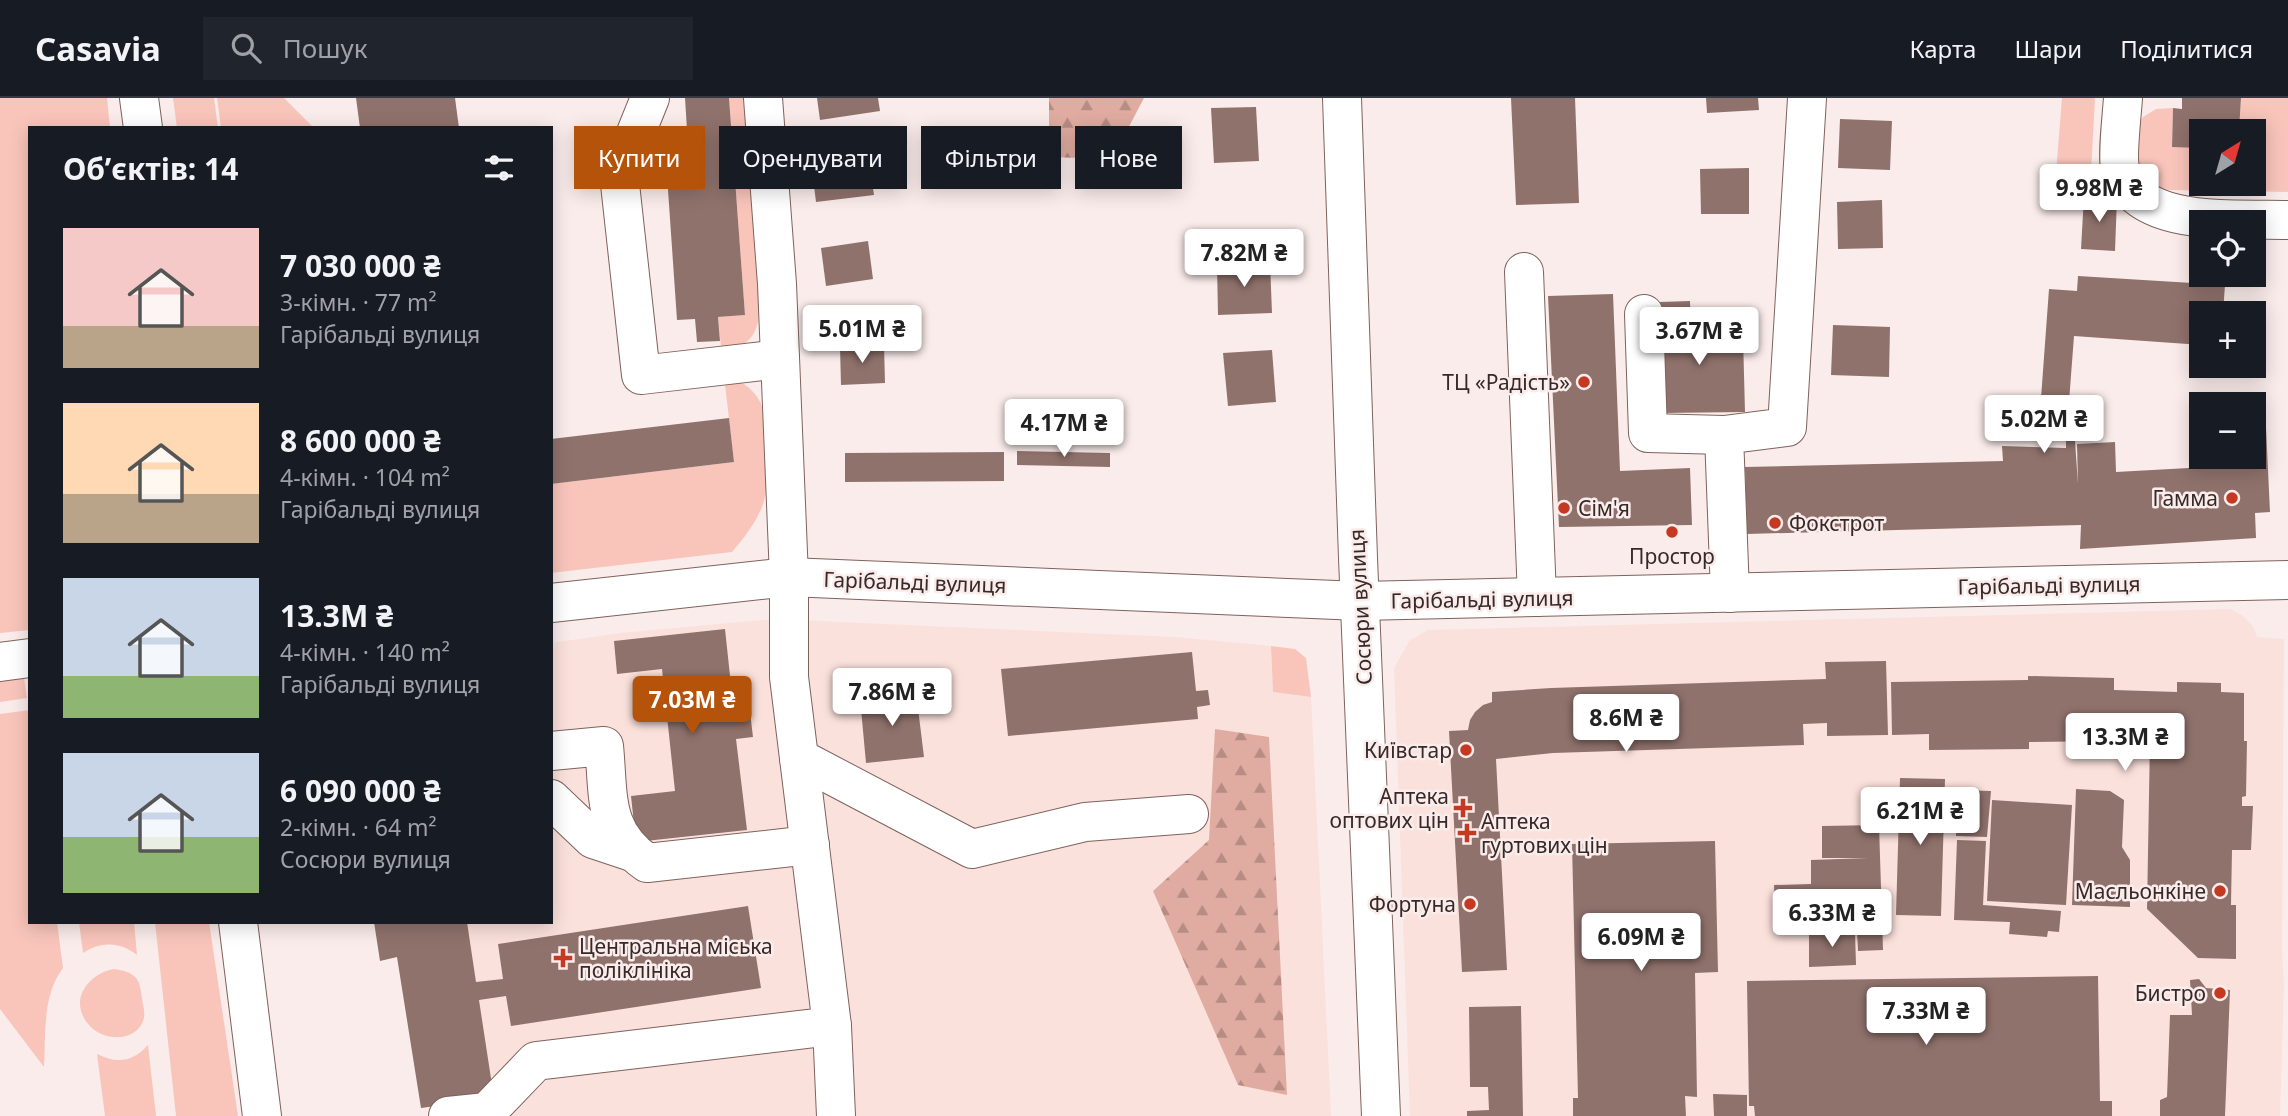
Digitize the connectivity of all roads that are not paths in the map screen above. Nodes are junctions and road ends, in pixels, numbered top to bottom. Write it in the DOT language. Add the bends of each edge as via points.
graph roads {
  1 [pos="139,98"];
  2 [pos="650,98"];
  3 [pos="763,98"];
  4 [pos="1342,98"];
  5 [pos="1807,98"];
  6 [pos="2123,98"];
  7 [pos="143,126"];
  8 [pos="2288,220"];
  9 [pos="1524,272"];
  10 [pos="1644,314"];
  11 [pos="780,359"];
  12 [pos="1724,435"];
  13 [pos="789,577"];
  14 [pos="2288,580"];
  15 [pos="1730,593"];
  16 [pos="1537,597"];
  17 [pos="1360,601"];
  18 [pos="553,603"];
  19 [pos="28,658"];
  20 [pos="0,662"];
  21 [pos="553,751"];
  22 [pos="799,758"];
  23 [pos="553,801"];
  24 [pos="1189,814"];
  25 [pos="810,845"];
  26 [pos="632,852"];
  27 [pos="239,924"];
  28 [pos="832,1026"];
  29 [pos="262,1116"];
  30 [pos="448,1116"];
  31 [pos="836,1116"];
  32 [pos="1381,1116"];
  1 -- 7 [label="main road"];
  2 -- 11 [label="main road" via="619,175 641,375"];
  3 -- 11 [label="main road"];
  4 -- 17 [label="main road, Сосюри вулиця"];
  5 -- 12 [label="main road" via="1787,427"];
  6 -- 8 [label="main road" via="2120,167 2129,186 2145,202 2185,216"];
  9 -- 16 [label="main road"];
  10 -- 12 [label="main road" via="1648,433"];
  11 -- 13 [label="main road"];
  12 -- 15 [label="main road"];
  13 -- 17 [label="main road, Гарібальді вулиця"];
  13 -- 18 [label="main road, Гарібальді вулиця"];
  13 -- 22 [label="main road" via="789,677"];
  14 -- 15 [label="main road, Гарібальді вулиця"];
  15 -- 16 [label="main road, Гарібальді вулиця"];
  16 -- 17 [label="main road, Гарібальді вулиця"];
  17 -- 32 [label="main road, Сосюри вулиця"];
  19 -- 20 [label="main road"];
  21 -- 26 [label="main road" via="604,746 612,822"];
  22 -- 24 [label="main road" via="972,849 1085,822"];
  22 -- 25 [label="main road"];
  23 -- 26 [label="main road" via="593,839"];
  25 -- 26 [label="main road" via="647,863"];
  25 -- 28 [label="main road"];
  27 -- 29 [label="main road"];
  28 -- 30 [label="main road" via="536,1061 487,1112"];
  28 -- 31 [label="main road"];
}
